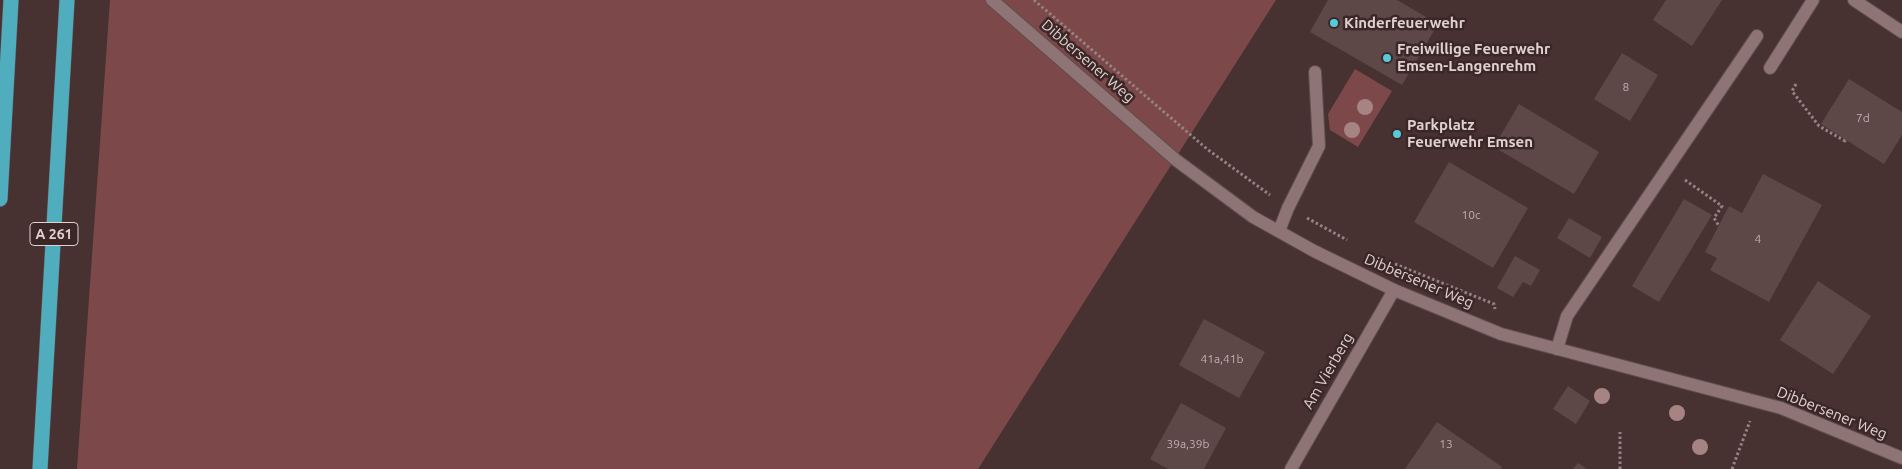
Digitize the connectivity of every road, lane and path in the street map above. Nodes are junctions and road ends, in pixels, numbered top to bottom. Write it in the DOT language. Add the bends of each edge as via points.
graph roads {
  1 [pos="10,0"];
  2 [pos="67,0"];
  3 [pos="992,0"];
  4 [pos="1034,0"];
  5 [pos="1813,0"];
  6 [pos="1854,0"];
  7 [pos="1902,32"];
  8 [pos="1757,36"];
  9 [pos="1770,68"];
  10 [pos="1315,72"];
  11 [pos="1796,84"];
  12 [pos="1846,139"];
  13 [pos="1668,168"];
  14 [pos="0,199"];
  15 [pos="1288,208"];
  16 [pos="1719,226"];
  17 [pos="1279,231"];
  18 [pos="1348,241"];
  19 [pos="1390,262"];
  20 [pos="1394,290"];
  21 [pos="1501,334"];
  22 [pos="1557,348"];
  23 [pos="1757,402"];
  24 [pos="1620,432"];
  25 [pos="1902,458"];
  26 [pos="40,469"];
  27 [pos="1291,469"];
  28 [pos="1620,469"];
  29 [pos="1732,469"];
  1 -- 14 [label="highway"];
  2 -- 26 [label="highway, A 261"];
  3 -- 17 [label="street, Dibbersener Weg" via="1176,160 1253,217"];
  4 -- 15 [label="path" via="1207,149"];
  5 -- 9 [label="street"];
  6 -- 7 [label="street"];
  8 -- 13 [label="street"];
  10 -- 15 [label="street" via="1319,146"];
  11 -- 12 [label="path" via="1792,92 1819,126 1844,141"];
  13 -- 16 [label="path" via="1722,206 1714,218"];
  13 -- 22 [label="street" via="1567,316"];
  15 -- 17 [label="street"];
  15 -- 18 [label="path"];
  17 -- 20 [label="street, Dibbersener Weg"];
  19 -- 21 [label="path" via="1494,304"];
  20 -- 21 [label="street, Dibbersener Weg"];
  20 -- 27 [label="street, Am Vierberg"];
  21 -- 22 [label="street, Dibbersener Weg"];
  22 -- 23 [label="street, Dibbersener Weg"];
  23 -- 25 [label="street, Dibbersener Weg" via="1781,408"];
  23 -- 29 [label="path"];
  24 -- 28 [label="path"];
}
